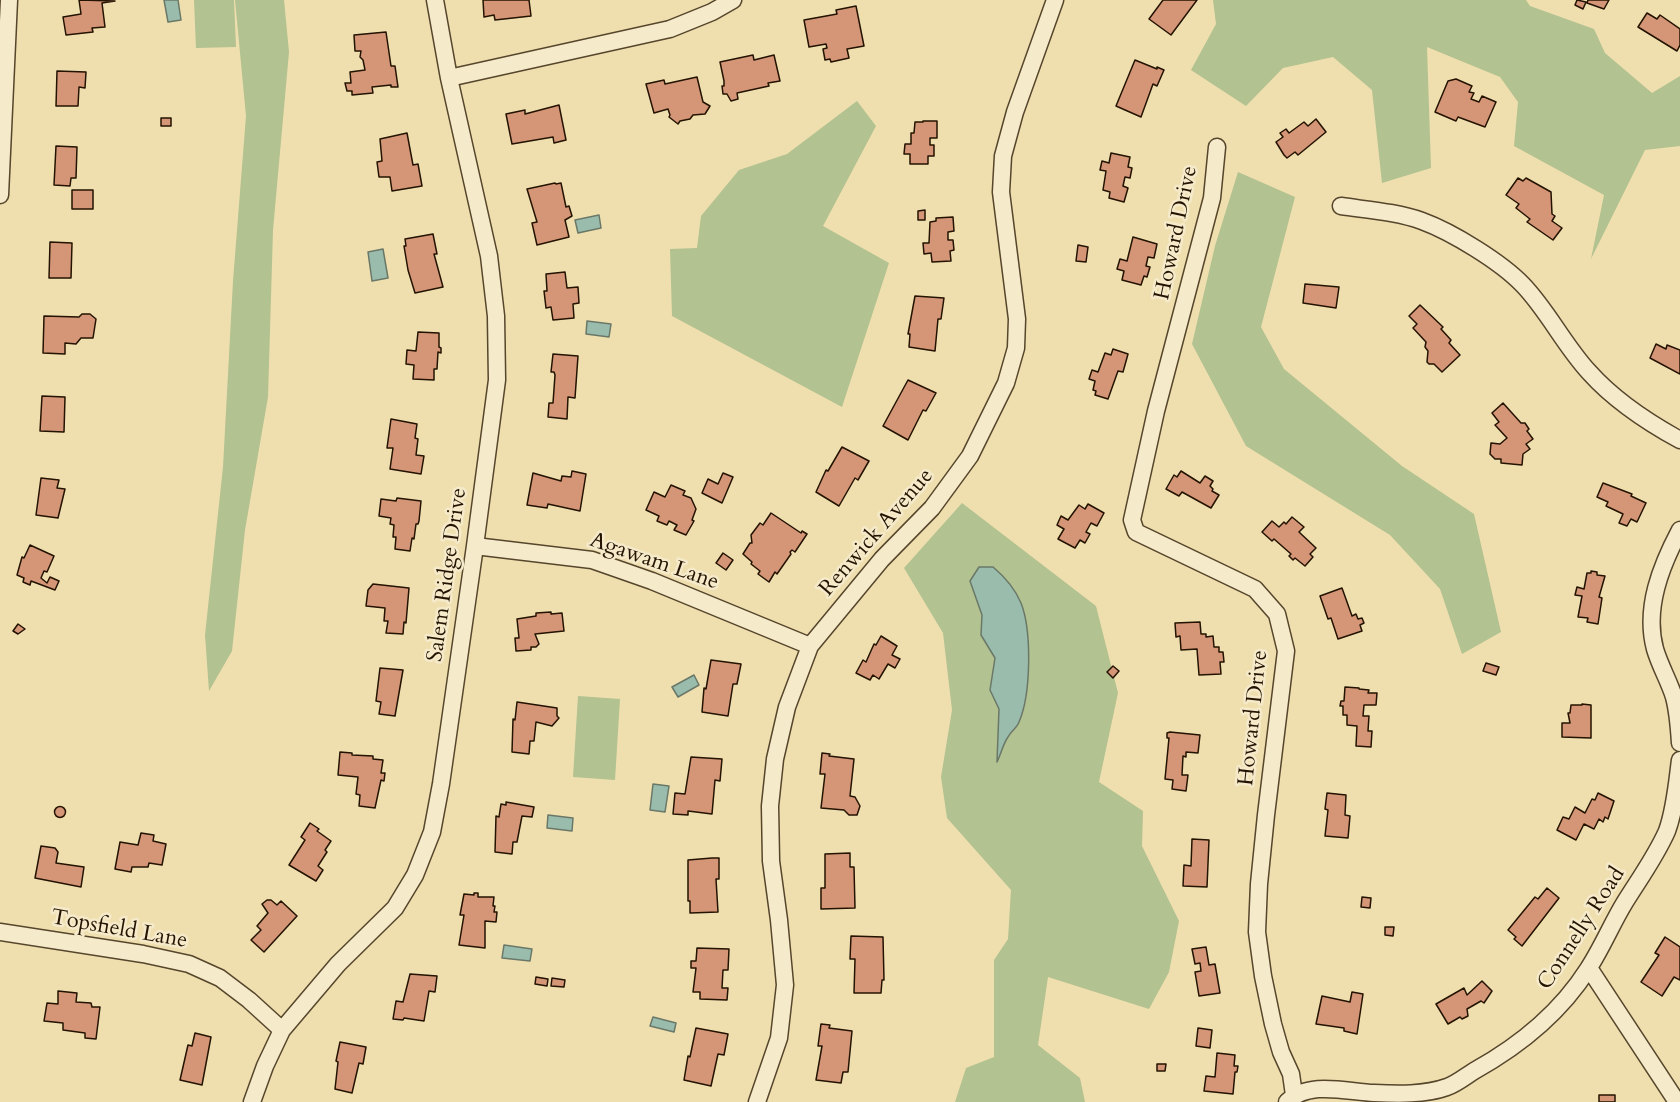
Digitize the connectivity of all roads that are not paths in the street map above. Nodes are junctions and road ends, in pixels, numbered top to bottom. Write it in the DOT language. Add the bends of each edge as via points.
graph roads {
  1 [pos="435,0"];
  2 [pos="733,0"];
  3 [pos="1055,0"];
  4 [pos="6,12"];
  5 [pos="449,78"];
  6 [pos="1217,147"];
  7 [pos="0,195"];
  8 [pos="1341,206"];
  9 [pos="1680,440"];
  10 [pos="1680,530"];
  11 [pos="475,546"];
  12 [pos="810,646"];
  13 [pos="1680,743"];
  14 [pos="1680,760"];
  15 [pos="0,932"];
  16 [pos="1589,968"];
  17 [pos="282,1030"];
  18 [pos="1290,1099"];
  19 [pos="252,1102"];
  20 [pos="757,1102"];
  21 [pos="1677,1102"];
  1 -- 5 [label="street, Salem Ridge Drive"];
  2 -- 5 [label="street" via="670,29"];
  3 -- 12 [label="street, Renwick Avenue" via="1003,156 1001,192 1017,319 1016,348 1006,383 970,456 932,508 882,559"];
  4 -- 7 [label="street"];
  5 -- 11 [label="street, Salem Ridge Drive" via="489,256 496,316 496,380"];
  6 -- 18 [label="street, Howard Drive" via="1210,208 1156,411 1132,520 1136,532 1255,589 1277,614 1286,651 1266,815 1257,932 1273,1024 1291,1074"];
  8 -- 9 [label="street" via="1422,221 1490,259 1521,283 1588,372 1618,400"];
  10 -- 13 [label="street" via="1656,584 1652,616 1655,648 1679,717"];
  11 -- 12 [label="street, Agawam Lane" via="592,560"];
  11 -- 17 [label="street, Salem Ridge Drive" via="432,832 415,874 395,908 338,964"];
  12 -- 20 [label="street, Renwick Avenue" via="787,707 775,759 770,806 771,861 785,985 779,1038"];
  14 -- 16 [label="street, Connelly Road" via="1667,830"];
  15 -- 17 [label="street, Topsfield Lane" via="189,964 220,978"];
  16 -- 18 [label="street, Connelly Road" via="1564,1004 1533,1031 1503,1055 1447,1087 1374,1093 1316,1089"];
  16 -- 21 [label="street"];
  17 -- 19 [label="street, Salem Ridge Drive"];
}
